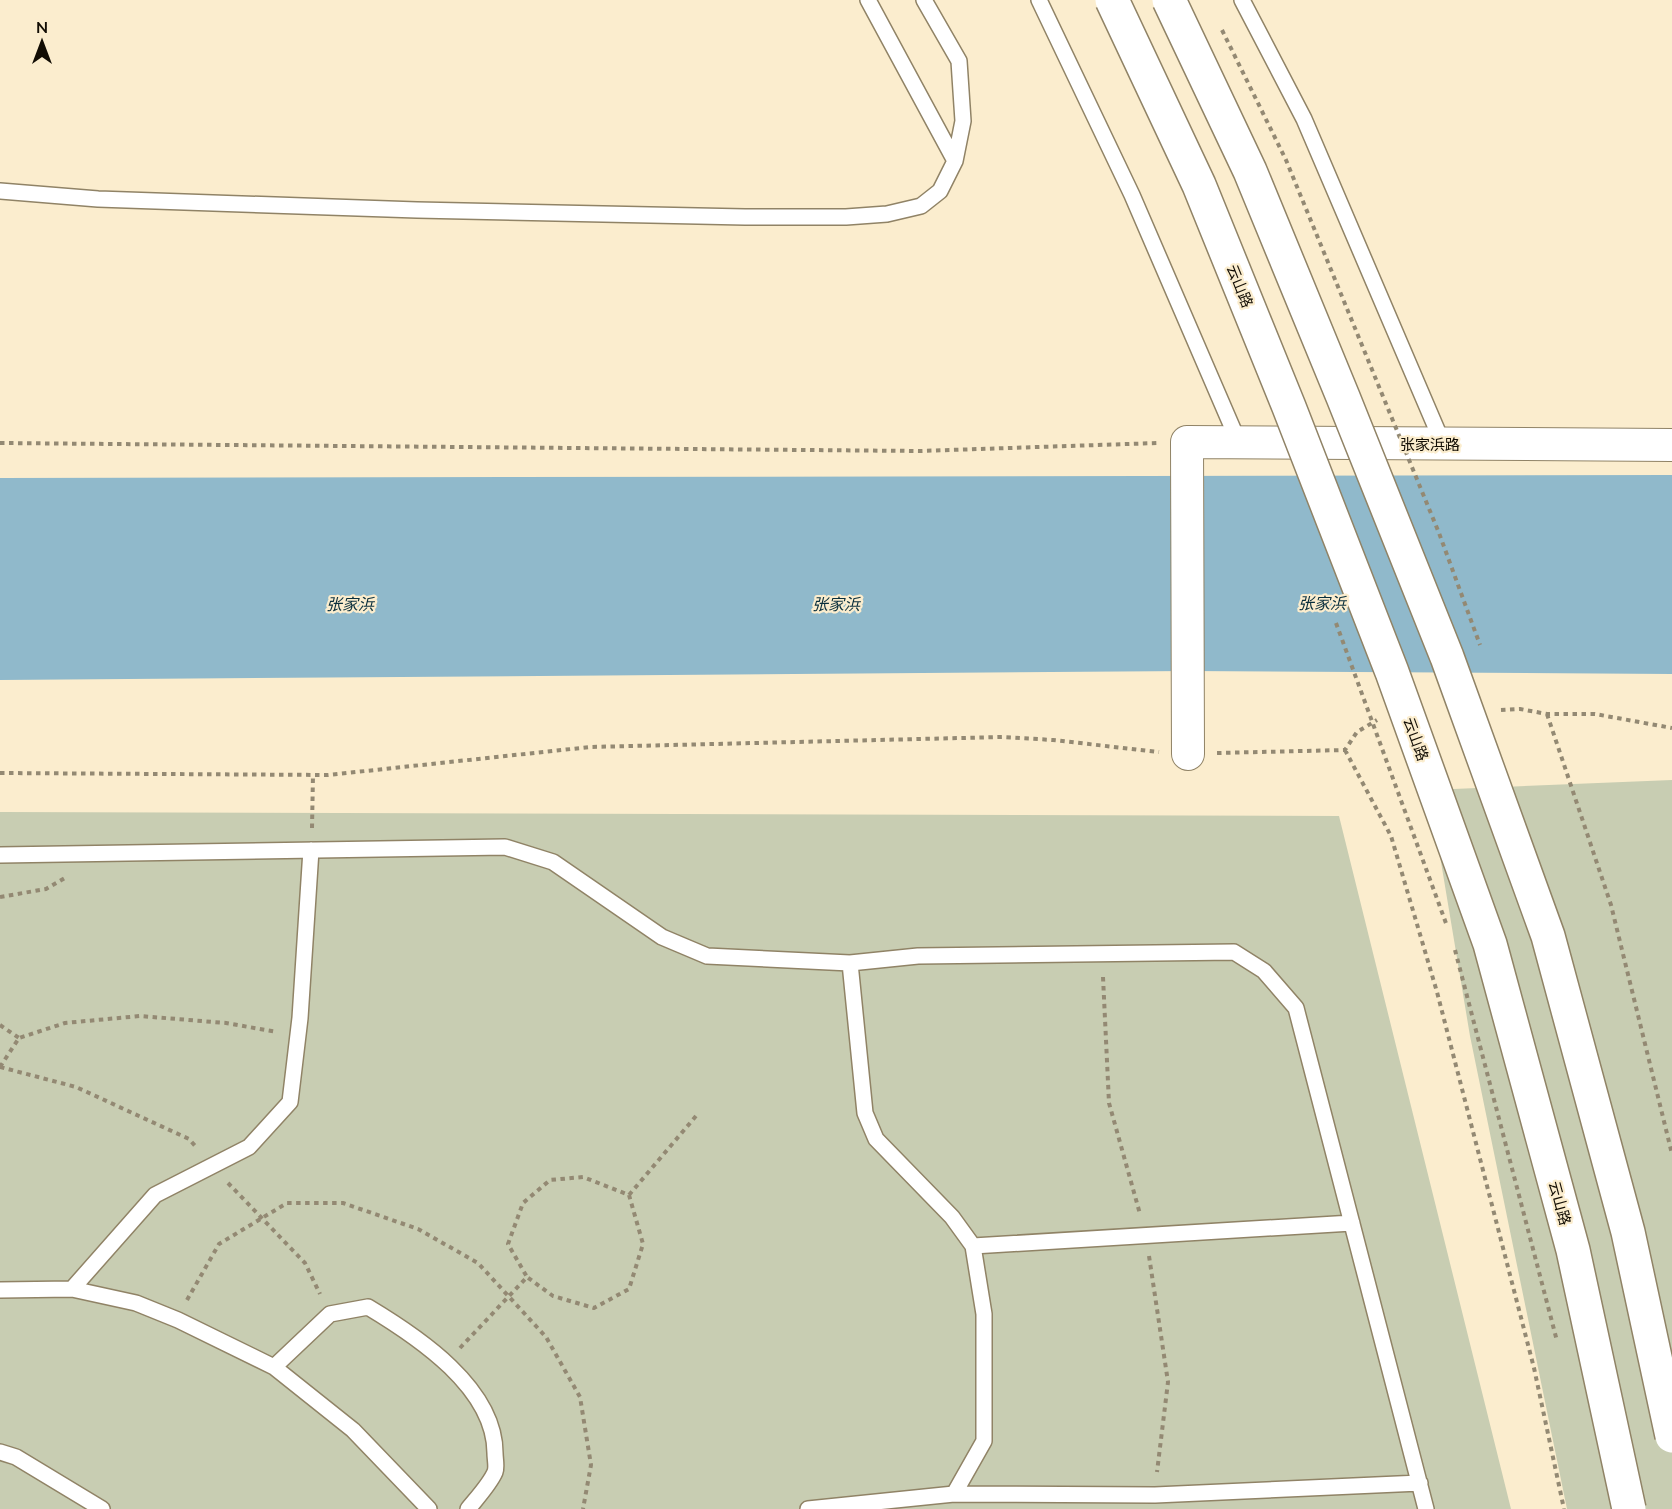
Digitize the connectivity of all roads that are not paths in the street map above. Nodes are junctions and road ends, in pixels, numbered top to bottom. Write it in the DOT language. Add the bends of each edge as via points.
graph roads {
  1 [pos="868,0"];
  2 [pos="924,0"];
  3 [pos="1039,0"];
  4 [pos="1112,0"];
  5 [pos="1168,0"];
  6 [pos="1242,0"];
  7 [pos="955,161"];
  8 [pos="0,192"];
  9 [pos="1239,443"];
  10 [pos="1443,444"];
  11 [pos="1672,445"];
  12 [pos="1188,754"];
  13 [pos="311,850"];
  14 [pos="0,855"];
  15 [pos="850,963"];
  16 [pos="1352,1223"];
  17 [pos="973,1246"];
  18 [pos="72,1289"];
  19 [pos="0,1290"];
  20 [pos="274,1367"];
  21 [pos="1672,1436"];
  22 [pos="0,1452"];
  23 [pos="1420,1483"];
  24 [pos="954,1494"];
  25 [pos="102,1509"];
  26 [pos="429,1509"];
  27 [pos="468,1509"];
  28 [pos="808,1509"];
  29 [pos="1426,1509"];
  30 [pos="1629,1509"];
  1 -- 7 [label="lane"];
  2 -- 7 [label="lane" via="959,60 963,121"];
  3 -- 9 [label="lane" via="1132,195"];
  4 -- 30 [label="main road, 云山路, bridge" via="1199,185 1288,406 1392,672 1490,944 1573,1251"];
  5 -- 21 [label="main road, bridge" via="1250,171 1338,387 1447,657 1548,936 1628,1232"];
  6 -- 10 [label="lane" via="1304,119"];
  7 -- 8 [label="lane" via="940,192 921,206 846,218 417,210"];
  9 -- 10 [label="street, 张家浜路"];
  9 -- 12 [label="street, 张家浜路" via="1187,442"];
  10 -- 11 [label="street, 张家浜路"];
  13 -- 14 [label="lane"];
  13 -- 15 [label="lane" via="505,847 553,862 662,937 707,956"];
  13 -- 18 [label="lane" via="290,1102 249,1146 155,1195"];
  15 -- 16 [label="lane" via="918,956 1234,952 1264,971 1296,1008"];
  15 -- 17 [label="lane" via="865,1113 876,1139 952,1217"];
  16 -- 17 [label="lane"];
  16 -- 23 [label="lane"];
  17 -- 24 [label="lane" via="984,1314 984,1441"];
  18 -- 19 [label="lane"];
  18 -- 20 [label="lane" via="136,1304 178,1320"];
  20 -- 26 [label="lane" via="353,1430"];
  20 -- 27 [label="lane" via="330,1314 368,1307 405,1329 448,1364 466,1385 495,1433 495,1471"];
  22 -- 25 [label="lane" via="16,1457"];
  23 -- 24 [label="lane" via="1155,1495"];
  23 -- 29 [label="lane"];
  24 -- 28 [label="lane"];
}
